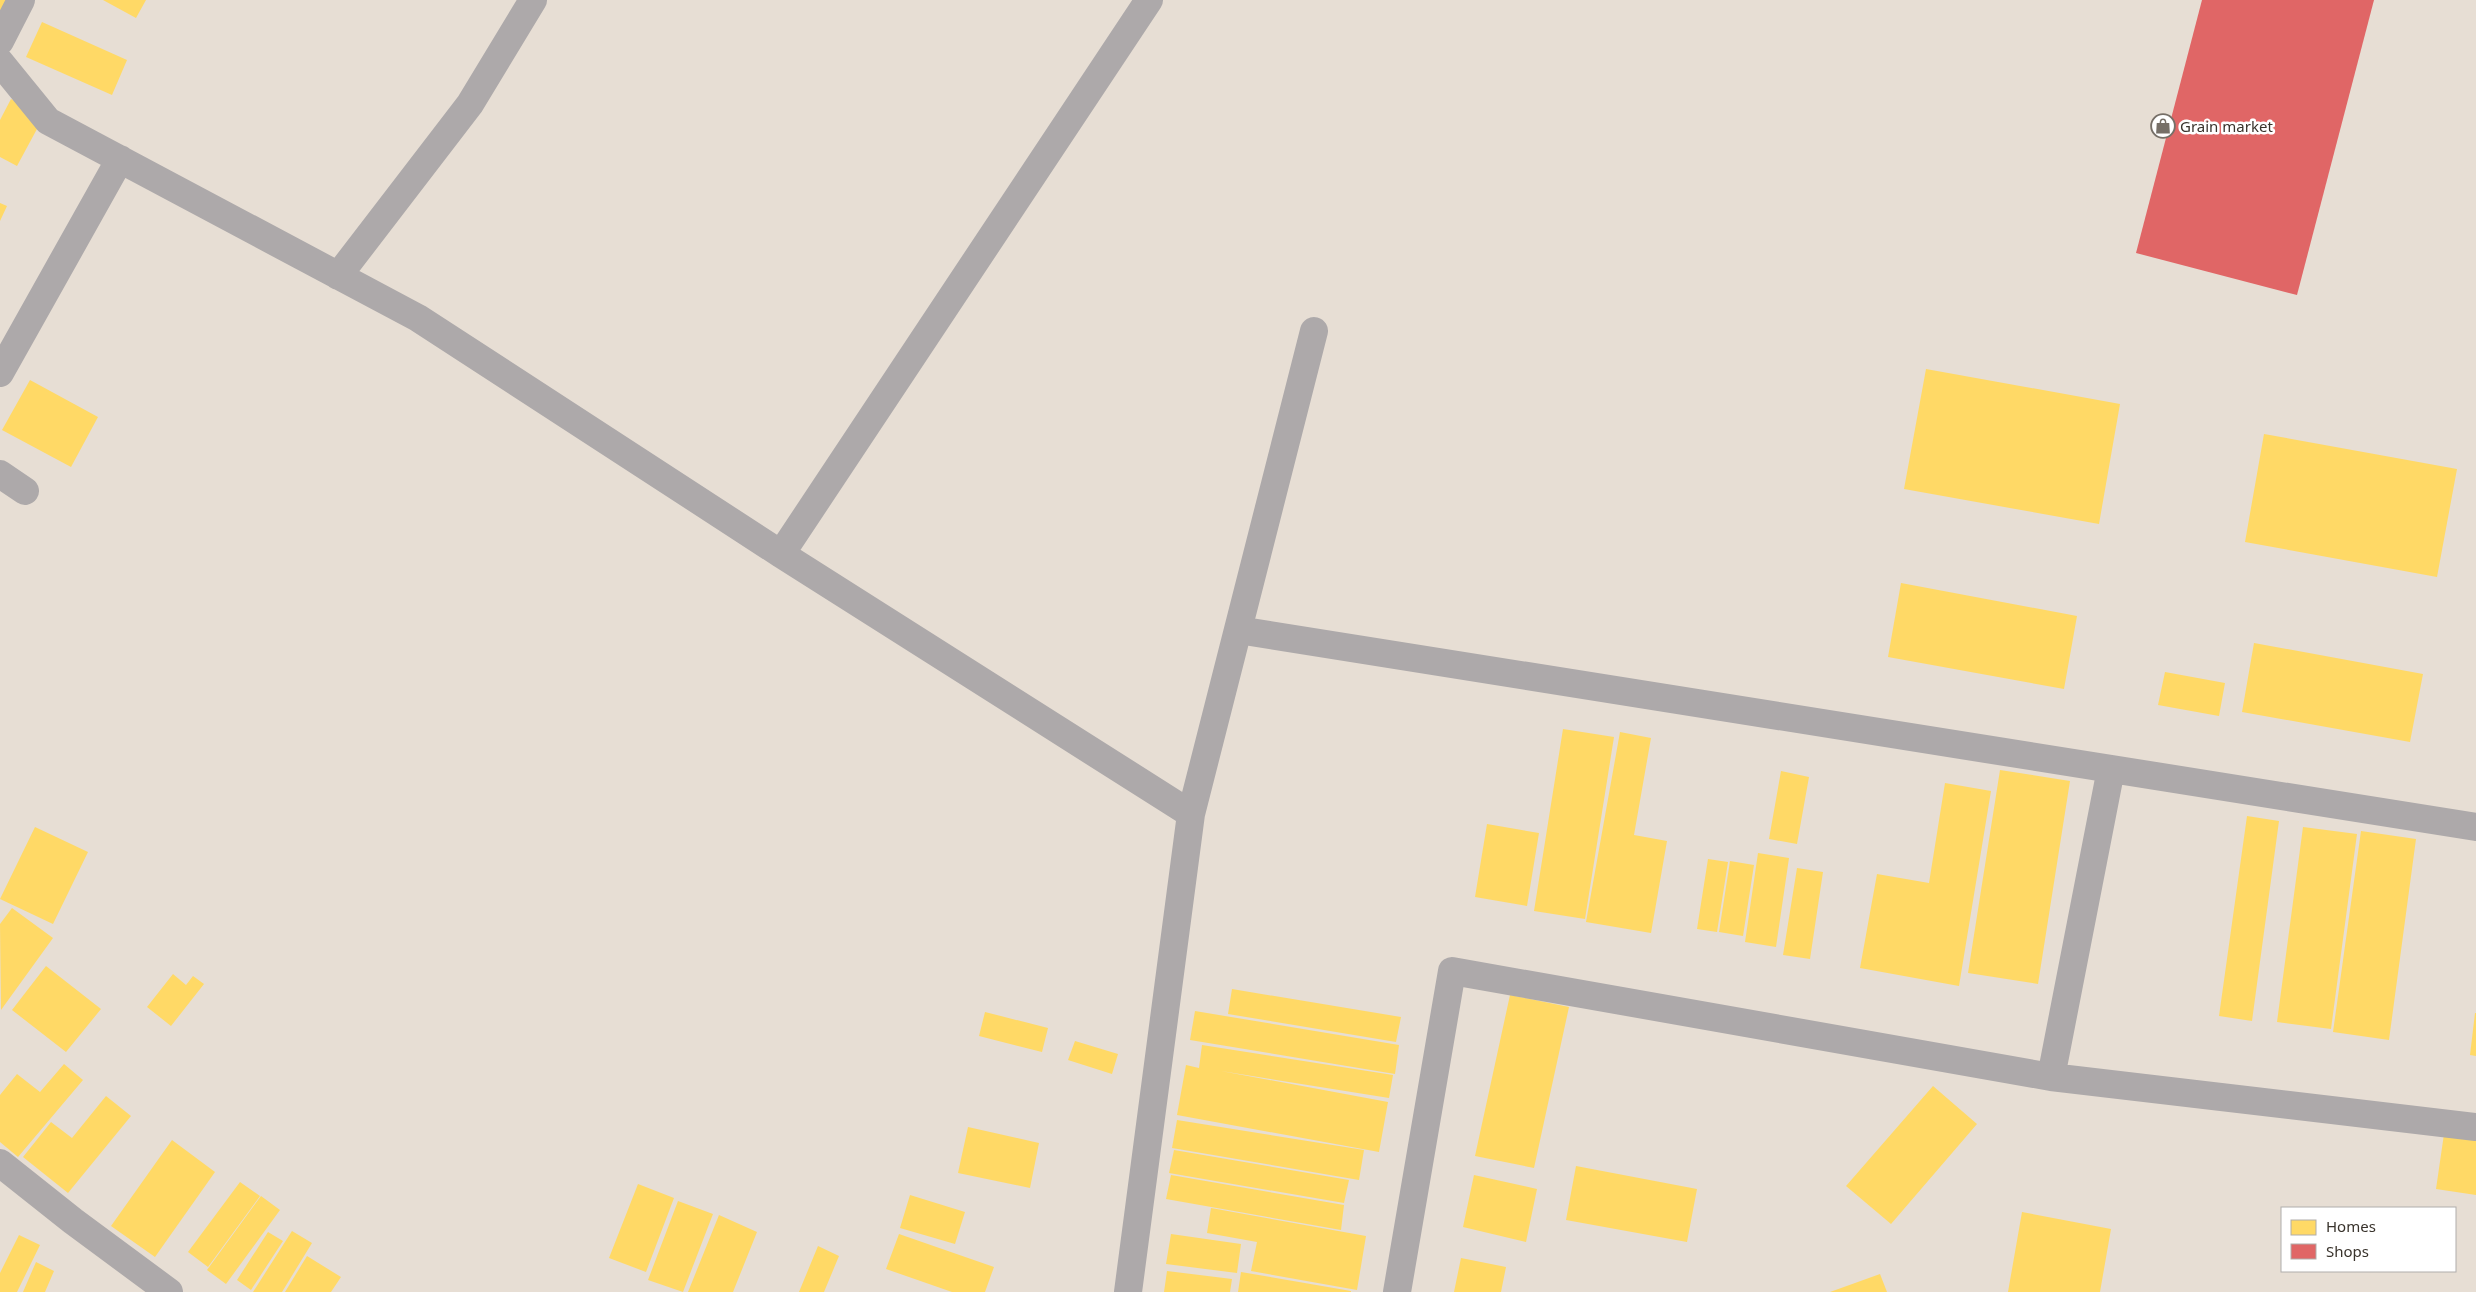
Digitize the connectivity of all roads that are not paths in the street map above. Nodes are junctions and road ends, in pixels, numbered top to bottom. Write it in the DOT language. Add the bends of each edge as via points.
graph roads {
  1 [pos="21,0"];
  2 [pos="533,0"];
  3 [pos="1149,0"];
  4 [pos="0,41"];
  5 [pos="3,74"];
  6 [pos="120,159"];
  7 [pos="338,276"];
  8 [pos="1314,331"];
  9 [pos="0,373"];
  10 [pos="0,474"];
  11 [pos="25,491"];
  12 [pos="781,554"];
  13 [pos="1238,630"];
  14 [pos="2111,769"];
  15 [pos="1191,814"];
  16 [pos="2476,827"];
  17 [pos="2051,1077"];
  18 [pos="2476,1127"];
  19 [pos="0,1163"];
  20 [pos="169,1292"];
  21 [pos="1128,1292"];
  22 [pos="1397,1292"];
  1 -- 4 [label="street"];
  2 -- 7 [label="street" via="470,104"];
  3 -- 12 [label="street"];
  5 -- 6 [label="street" via="48,121"];
  6 -- 7 [label="street"];
  6 -- 9 [label="street"];
  7 -- 12 [label="street" via="418,318"];
  8 -- 13 [label="street"];
  10 -- 11 [label="street"];
  12 -- 15 [label="street"];
  13 -- 14 [label="street"];
  13 -- 15 [label="street"];
  14 -- 16 [label="street"];
  14 -- 17 [label="street"];
  15 -- 21 [label="street"];
  17 -- 18 [label="street"];
  17 -- 22 [label="street" via="1452,971"];
  19 -- 20 [label="street"];
}
